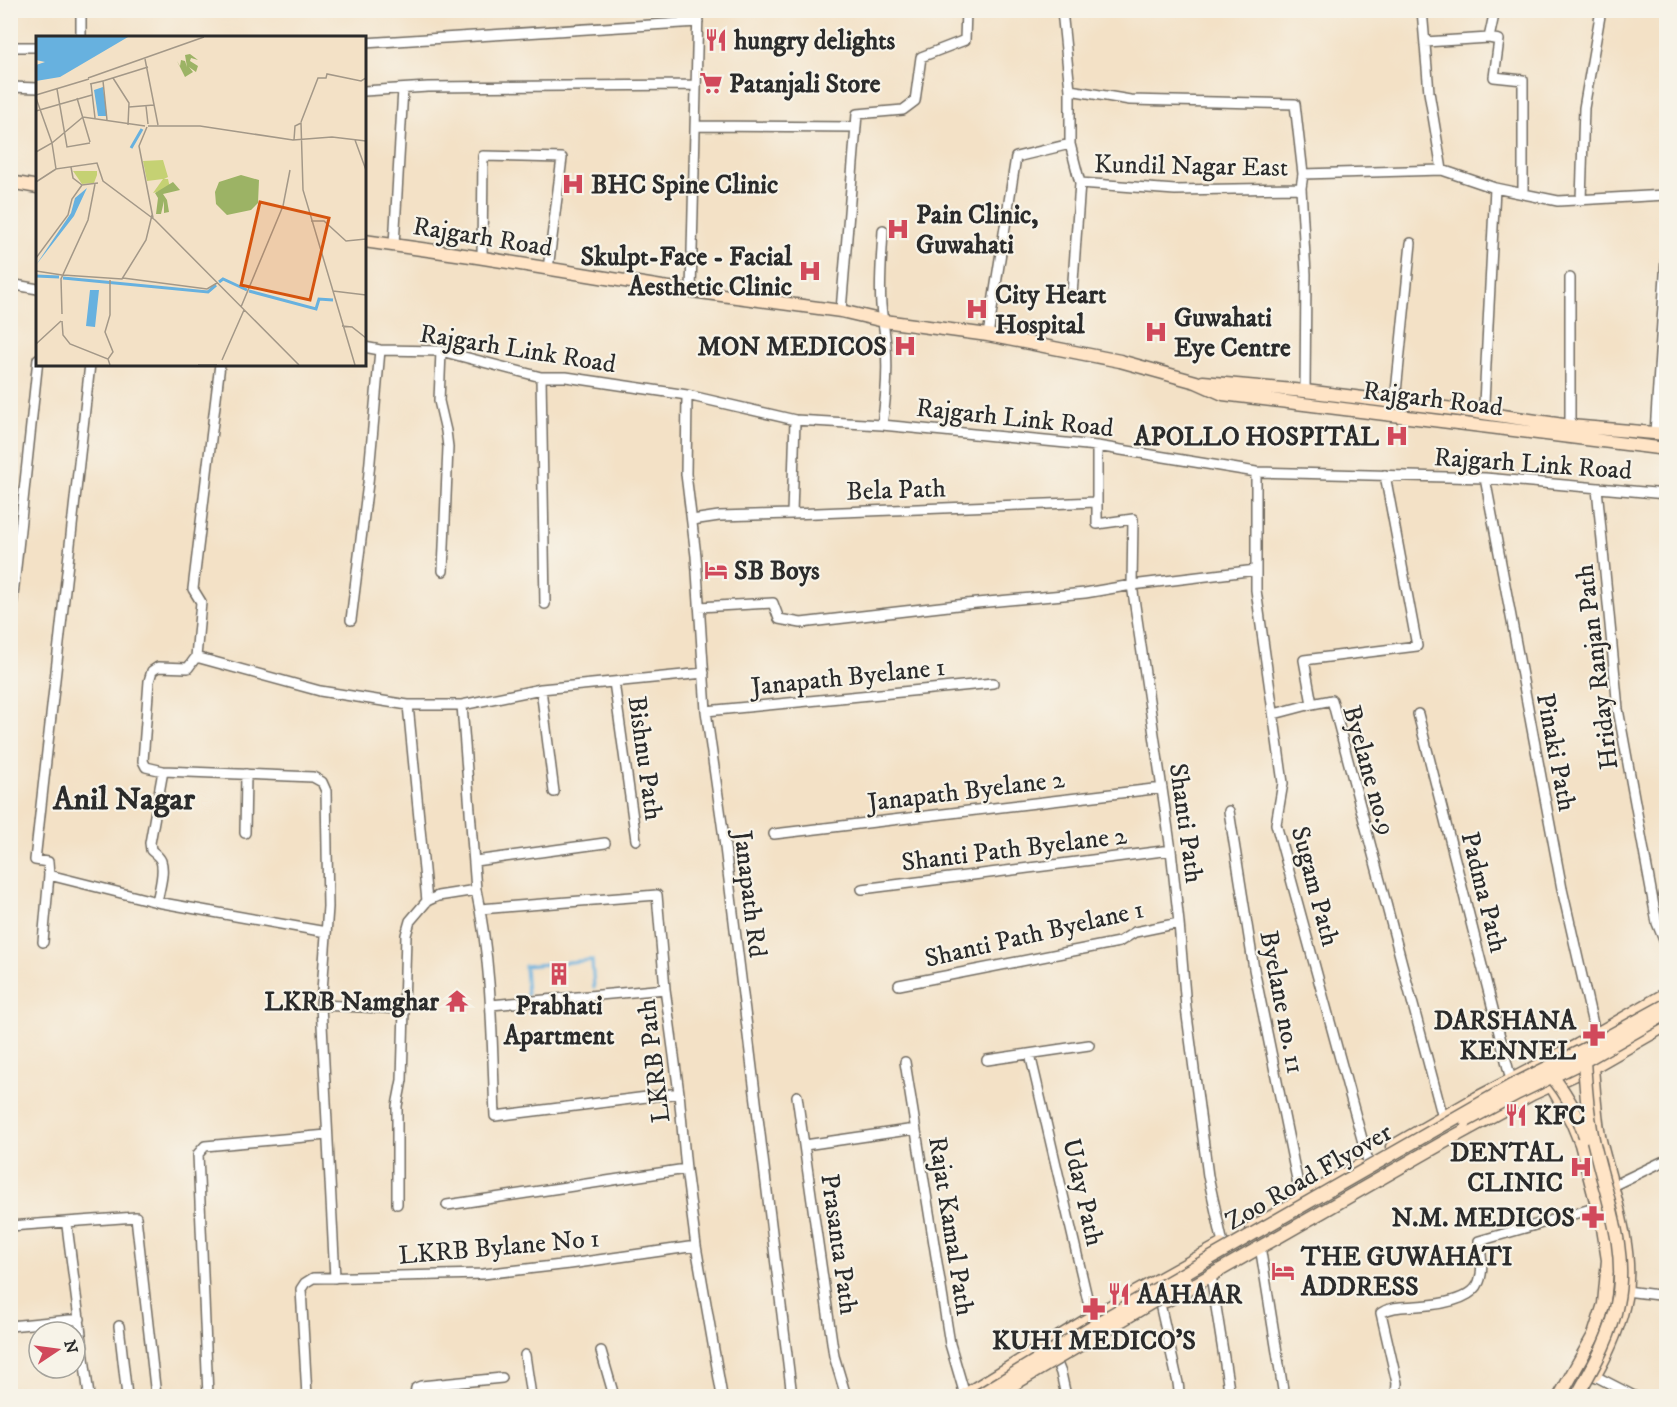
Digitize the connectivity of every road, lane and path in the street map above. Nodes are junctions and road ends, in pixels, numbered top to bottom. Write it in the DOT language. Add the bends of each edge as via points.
graph roads {
  1 [pos="81,10"];
  2 [pos="698,10"];
  3 [pos="966,10"];
  4 [pos="1062,10"];
  5 [pos="1422,10"];
  6 [pos="1495,10"];
  7 [pos="1601,10"];
  8 [pos="698,22"];
  9 [pos="81,36"];
  10 [pos="1489,38"];
  11 [pos="1425,42"];
  12 [pos="366,43"];
  13 [pos="10,47"];
  14 [pos="36,47"];
  15 [pos="696,85"];
  16 [pos="10,87"];
  17 [pos="36,88"];
  18 [pos="403,88"];
  19 [pos="1070,90"];
  20 [pos="366,91"];
  21 [pos="695,126"];
  22 [pos="856,127"];
  23 [pos="1070,144"];
  24 [pos="1442,170"];
  25 [pos="1303,174"];
  26 [pos="10,182"];
  27 [pos="1080,183"];
  28 [pos="36,187"];
  29 [pos="1301,188"];
  30 [pos="1495,188"];
  31 [pos="1523,194"];
  32 [pos="1666,195"];
  33 [pos="1581,200"];
  34 [pos="883,230"];
  35 [pos="366,241"];
  36 [pos="1411,243"];
  37 [pos="394,245"];
  38 [pos="482,258"];
  39 [pos="1666,259"];
  40 [pos="548,269"];
  41 [pos="1570,278"];
  42 [pos="10,284"];
  43 [pos="36,289"];
  44 [pos="691,291"];
  45 [pos="1072,295"];
  46 [pos="841,311"];
  47 [pos="884,321"];
  48 [pos="988,335"];
  49 [pos="366,347"];
  50 [pos="380,350"];
  51 [pos="441,351"];
  52 [pos="37,366"];
  53 [pos="90,366"];
  54 [pos="220,366"];
  55 [pos="541,377"];
  56 [pos="1196,382"];
  57 [pos="1305,391"];
  58 [pos="687,395"];
  59 [pos="1393,401"];
  60 [pos="1482,413"];
  61 [pos="795,420"];
  62 [pos="882,424"];
  63 [pos="1570,426"];
  64 [pos="1661,433"];
  65 [pos="1097,446"];
  66 [pos="1666,449"];
  67 [pos="1257,472"];
  68 [pos="1385,476"];
  69 [pos="1485,478"];
  70 [pos="1597,488"];
  71 [pos="1666,494"];
  72 [pos="1096,502"];
  73 [pos="792,514"];
  74 [pos="692,520"];
  75 [pos="1256,570"];
  76 [pos="443,571"];
  77 [pos="1132,585"];
  78 [pos="545,604"];
  79 [pos="699,606"];
  80 [pos="351,620"];
  81 [pos="10,624"];
  82 [pos="196,657"];
  83 [pos="704,673"];
  84 [pos="614,682"];
  85 [pos="993,684"];
  86 [pos="541,689"];
  87 [pos="1312,704"];
  88 [pos="408,705"];
  89 [pos="462,705"];
  90 [pos="706,711"];
  91 [pos="1274,714"];
  92 [pos="1418,714"];
  93 [pos="163,771"];
  94 [pos="246,774"];
  95 [pos="1162,788"];
  96 [pos="554,792"];
  97 [pos="1229,811"];
  98 [pos="245,833"];
  99 [pos="774,834"];
  100 [pos="636,840"];
  101 [pos="605,843"];
  102 [pos="1171,850"];
  103 [pos="475,861"];
  104 [pos="49,875"];
  105 [pos="862,889"];
  106 [pos="476,890"];
  107 [pos="427,901"];
  108 [pos="157,902"];
  109 [pos="480,909"];
  110 [pos="1179,922"];
  111 [pos="326,932"];
  112 [pos="43,942"];
  113 [pos="1666,945"];
  114 [pos="899,985"];
  115 [pos="665,989"];
  116 [pos="1666,994"];
  117 [pos="321,1005"];
  118 [pos="490,1005"];
  119 [pos="1666,1005"];
  120 [pos="404,1009"];
  121 [pos="1666,1014"];
  122 [pos="1666,1025"];
  123 [pos="1596,1034"];
  124 [pos="1089,1045"];
  125 [pos="1578,1045"];
  126 [pos="1030,1054"];
  127 [pos="987,1060"];
  128 [pos="905,1062"];
  129 [pos="1588,1064"];
  130 [pos="1539,1065"];
  131 [pos="1511,1080"];
  132 [pos="1551,1081"];
  133 [pos="679,1093"];
  134 [pos="797,1096"];
  135 [pos="1443,1118"];
  136 [pos="915,1129"];
  137 [pos="327,1135"];
  138 [pos="805,1145"];
  139 [pos="1666,1160"];
  140 [pos="1368,1161"];
  141 [pos="686,1169"];
  142 [pos="1611,1186"];
  143 [pos="1301,1199"];
  144 [pos="397,1204"];
  145 [pos="447,1205"];
  146 [pos="1598,1207"];
  147 [pos="69,1222"];
  148 [pos="10,1226"];
  149 [pos="1223,1244"];
  150 [pos="696,1246"];
  151 [pos="1260,1246"];
  152 [pos="1211,1275"];
  153 [pos="335,1278"];
  154 [pos="1626,1291"];
  155 [pos="1666,1296"];
  156 [pos="1160,1304"];
  157 [pos="1092,1317"];
  158 [pos="80,1319"];
  159 [pos="10,1326"];
  160 [pos="119,1326"];
  161 [pos="1097,1340"];
  162 [pos="601,1351"];
  163 [pos="525,1355"];
  164 [pos="1057,1363"];
  165 [pos="1595,1376"];
  166 [pos="502,1378"];
  167 [pos="89,1396"];
  168 [pos="127,1396"];
  169 [pos="156,1396"];
  170 [pos="208,1396"];
  171 [pos="307,1396"];
  172 [pos="415,1396"];
  173 [pos="531,1396"];
  174 [pos="614,1396"];
  175 [pos="722,1396"];
  176 [pos="792,1396"];
  177 [pos="846,1396"];
  178 [pos="969,1396"];
  179 [pos="994,1396"];
  180 [pos="1005,1396"];
  181 [pos="1066,1396"];
  182 [pos="1177,1396"];
  183 [pos="1230,1396"];
  184 [pos="1284,1396"];
  185 [pos="1396,1396"];
  186 [pos="1560,1396"];
  187 [pos="1569,1396"];
  188 [pos="1577,1396"];
  189 [pos="1583,1396"];
  190 [pos="1634,1396"];
  1 -- 9 [label="street"];
  2 -- 8 [label="street"];
  3 -- 22 [label="street" via="964,40 921,57 915,102 903,110 857,114"];
  4 -- 19 [label="street, Kundil Nagar East"];
  5 -- 11 [label="street"];
  6 -- 10 [label="street"];
  7 -- 33 [label="street" via="1584,108"];
  8 -- 12 [label="street"];
  8 -- 15 [label="street"];
  10 -- 11 [label="street"];
  10 -- 31 [label="street" via="1499,40 1494,78 1523,80"];
  11 -- 24 [label="street"];
  13 -- 14 [label="street"];
  15 -- 18 [label="street"];
  15 -- 21 [label="street"];
  16 -- 17 [label="street"];
  18 -- 20 [label="street"];
  18 -- 37 [label="street"];
  19 -- 23 [label="street, Kundil Nagar East"];
  19 -- 25 [label="street" via="1130,100 1295,104"];
  21 -- 22 [label="street"];
  21 -- 44 [label="street"];
  22 -- 46 [label="street"];
  23 -- 27 [label="street, Kundil Nagar East"];
  23 -- 48 [label="street" via="1016,157"];
  24 -- 25 [label="street"];
  24 -- 30 [label="street"];
  25 -- 29 [label="street"];
  26 -- 28 [label="main road"];
  27 -- 29 [label="street, Kundil Nagar East" via="1175,190"];
  27 -- 45 [label="street, Kundil Nagar East"];
  29 -- 57 [label="street" via="1306,274"];
  30 -- 31 [label="street"];
  30 -- 60 [label="street"];
  31 -- 33 [label="street" via="1558,201"];
  32 -- 33 [label="street"];
  34 -- 47 [label="street"];
  35 -- 37 [label="main road, Rajgarh Road"];
  36 -- 59 [label="street"];
  37 -- 38 [label="main road, Rajgarh Road"];
  38 -- 40 [label="main road, Rajgarh Road"];
  38 -- 40 [label="street" via="483,156 562,158"];
  39 -- 64 [label="street"];
  40 -- 44 [label="main road, Rajgarh Road"];
  41 -- 63 [label="street"];
  42 -- 43 [label="street"];
  44 -- 46 [label="main road, Rajgarh Road"];
  46 -- 47 [label="main road, Rajgarh Road"];
  47 -- 48 [label="main road, Rajgarh Road"];
  47 -- 62 [label="street" via="886,399"];
  48 -- 56 [label="main road, Rajgarh Road" via="1120,361"];
  49 -- 50 [label="street, Rajgarh Link Road"];
  50 -- 51 [label="street, Rajgarh Link Road"];
  50 -- 80 [label="street"];
  51 -- 55 [label="street, Rajgarh Link Road"];
  51 -- 76 [label="street" via="439,400 448,447"];
  52 -- 81 [label="street"];
  53 -- 104 [label="street" via="35,860 48,862"];
  54 -- 82 [label="street" via="193,589 201,602"];
  55 -- 58 [label="street, Rajgarh Link Road" via="566,377"];
  55 -- 78 [label="street"];
  56 -- 57 [label="main road, Rajgarh Road"];
  56 -- 66 [label="main road, Rajgarh Road" via="1223,394"];
  57 -- 59 [label="main road, Rajgarh Road"];
  58 -- 61 [label="street, Rajgarh Link Road"];
  58 -- 74 [label="street, Janapath Rd" via="686,474"];
  59 -- 60 [label="main road, Rajgarh Road"];
  60 -- 63 [label="main road, Rajgarh Road"];
  61 -- 62 [label="street, Rajgarh Link Road"];
  61 -- 73 [label="street"];
  62 -- 65 [label="street, Rajgarh Link Road"];
  63 -- 64 [label="main road, Rajgarh Road"];
  65 -- 67 [label="street, Rajgarh Link Road"];
  65 -- 72 [label="street, Shanti Path"];
  67 -- 68 [label="street, Rajgarh Link Road"];
  67 -- 75 [label="street, Sugam Path"];
  68 -- 69 [label="street, Rajgarh Link Road"];
  68 -- 87 [label="street, Byelane no.9" via="1417,646 1304,660"];
  69 -- 70 [label="street, Rajgarh Link Road"];
  69 -- 123 [label="street, Pinaki Path" via="1562,889"];
  70 -- 71 [label="street, Rajgarh Link Road"];
  70 -- 113 [label="street, Hriday Ranjan Path" via="1618,709 1658,923"];
  72 -- 73 [label="street, Bela Path"];
  72 -- 77 [label="street, Shanti Path" via="1097,524 1132,519"];
  73 -- 74 [label="street, Bela Path"];
  74 -- 79 [label="street, Janapath Rd"];
  75 -- 77 [label="street"];
  75 -- 91 [label="street, Sugam Path"];
  77 -- 79 [label="street" via="801,623 779,619 773,603"];
  77 -- 95 [label="street, Shanti Path"];
  79 -- 83 [label="street, Janapath Rd"];
  82 -- 88 [label="street" via="320,691"];
  82 -- 93 [label="street" via="188,668 158,667 149,681 143,761 146,767"];
  83 -- 84 [label="street"];
  83 -- 90 [label="street, Janapath Rd"];
  84 -- 86 [label="street"];
  84 -- 100 [label="street, Bishnu Path"];
  85 -- 90 [label="street, Janapath Byelane 1"];
  86 -- 89 [label="street"];
  86 -- 96 [label="street"];
  87 -- 91 [label="street"];
  87 -- 135 [label="street, Byelane no.9" via="1332,700"];
  88 -- 89 [label="street"];
  88 -- 107 [label="street"];
  89 -- 103 [label="street"];
  90 -- 176 [label="street, Janapath Rd"];
  91 -- 140 [label="street, Sugam Path" via="1283,783 1276,824"];
  92 -- 131 [label="street, Padma Path"];
  93 -- 94 [label="street"];
  93 -- 108 [label="street" via="150,843 162,862"];
  94 -- 98 [label="street"];
  94 -- 111 [label="street" via="314,777 322,782 326,791"];
  95 -- 99 [label="street, Janapath Byelane 2"];
  95 -- 102 [label="street, Shanti Path"];
  97 -- 143 [label="street, Byelane no. 11" via="1254,969"];
  101 -- 103 [label="street"];
  102 -- 105 [label="street, Shanti Path Byelane 2"];
  102 -- 110 [label="street, Shanti Path"];
  103 -- 106 [label="street"];
  104 -- 108 [label="street"];
  104 -- 112 [label="street"];
  106 -- 107 [label="street"];
  106 -- 109 [label="street"];
  107 -- 120 [label="street" via="410,921 406,935"];
  108 -- 111 [label="street"];
  109 -- 115 [label="street, LKRB Path" via="657,895"];
  109 -- 118 [label="street"];
  110 -- 114 [label="street, Shanti Path Byelane 1" via="1135,932 1119,942"];
  110 -- 149 [label="street, Shanti Path" via="1208,1176"];
  111 -- 117 [label="street"];
  115 -- 118 [label="street"];
  115 -- 133 [label="street, LKRB Path"];
  116 -- 123 [label="main road"];
  117 -- 120 [label="street"];
  117 -- 137 [label="street"];
  118 -- 133 [label="street" via="495,1116"];
  119 -- 178 [label="main road, Zoo Road Flyover, bridge" via="1513,1085"];
  120 -- 144 [label="street" via="402,1080 397,1107"];
  121 -- 129 [label="main road, Zoo Road Flyover, bridge"];
  122 -- 129 [label="main road"];
  123 -- 125 [label="main road"];
  124 -- 126 [label="street"];
  125 -- 129 [label="main road"];
  125 -- 130 [label="main road"];
  126 -- 127 [label="street"];
  126 -- 157 [label="street, Uday Path"];
  128 -- 136 [label="street, Rajat Kamal Path"];
  129 -- 132 [label="main road, Zoo Road Flyover, bridge"];
  129 -- 142 [label="main road"];
  129 -- 188 [label="main road, bridge" via="1589,1121 1617,1235 1621,1271 1605,1342"];
  130 -- 131 [label="main road"];
  130 -- 132 [label="main road"];
  131 -- 135 [label="main road"];
  132 -- 146 [label="main road" via="1581,1144"];
  132 -- 151 [label="main road"];
  132 -- 179 [label="main road, Zoo Road Flyover, bridge" via="1470,1119"];
  132 -- 187 [label="main road, bridge" via="1568,1097 1581,1123 1615,1258 1607,1319"];
  133 -- 141 [label="street, LKRB Path"];
  134 -- 138 [label="street, Prasanta Path"];
  135 -- 140 [label="main road"];
  136 -- 138 [label="street"];
  136 -- 178 [label="street, Rajat Kamal Path" via="950,1344"];
  137 -- 153 [label="street"];
  137 -- 170 [label="street" via="205,1146 198,1154"];
  138 -- 177 [label="street, Prasanta Path" via="834,1356"];
  139 -- 142 [label="street"];
  140 -- 143 [label="main road"];
  141 -- 145 [label="street"];
  141 -- 150 [label="street, LKRB Path"];
  142 -- 154 [label="main road" via="1625,1242"];
  143 -- 149 [label="main road"];
  146 -- 185 [label="street" via="1479,1240 1479,1284 1469,1294 1439,1305 1389,1308 1381,1313 1397,1383"];
  146 -- 186 [label="main road" via="1607,1245 1605,1304 1594,1335"];
  147 -- 148 [label="street"];
  147 -- 158 [label="street"];
  147 -- 169 [label="street" via="136,1217"];
  149 -- 157 [label="main road"];
  150 -- 153 [label="street, LKRB Bylane No 1" via="483,1274"];
  150 -- 175 [label="street, LKRB Path"];
  151 -- 152 [label="main road"];
  151 -- 184 [label="street"];
  152 -- 156 [label="main road"];
  152 -- 183 [label="street"];
  153 -- 171 [label="street, LKRB Bylane No 1" via="313,1278 301,1289"];
  154 -- 155 [label="street"];
  154 -- 165 [label="main road" via="1619,1324"];
  156 -- 161 [label="main road"];
  156 -- 182 [label="street" via="1178,1383"];
  157 -- 161 [label="street, Uday Path"];
  157 -- 178 [label="main road"];
  158 -- 159 [label="street"];
  158 -- 167 [label="street"];
  160 -- 168 [label="street"];
  161 -- 164 [label="main road"];
  162 -- 174 [label="street"];
  163 -- 173 [label="street"];
  164 -- 180 [label="main road"];
  164 -- 181 [label="street"];
  165 -- 189 [label="main road"];
  165 -- 190 [label="street"];
  166 -- 172 [label="street" via="421,1386 416,1388"];
}
